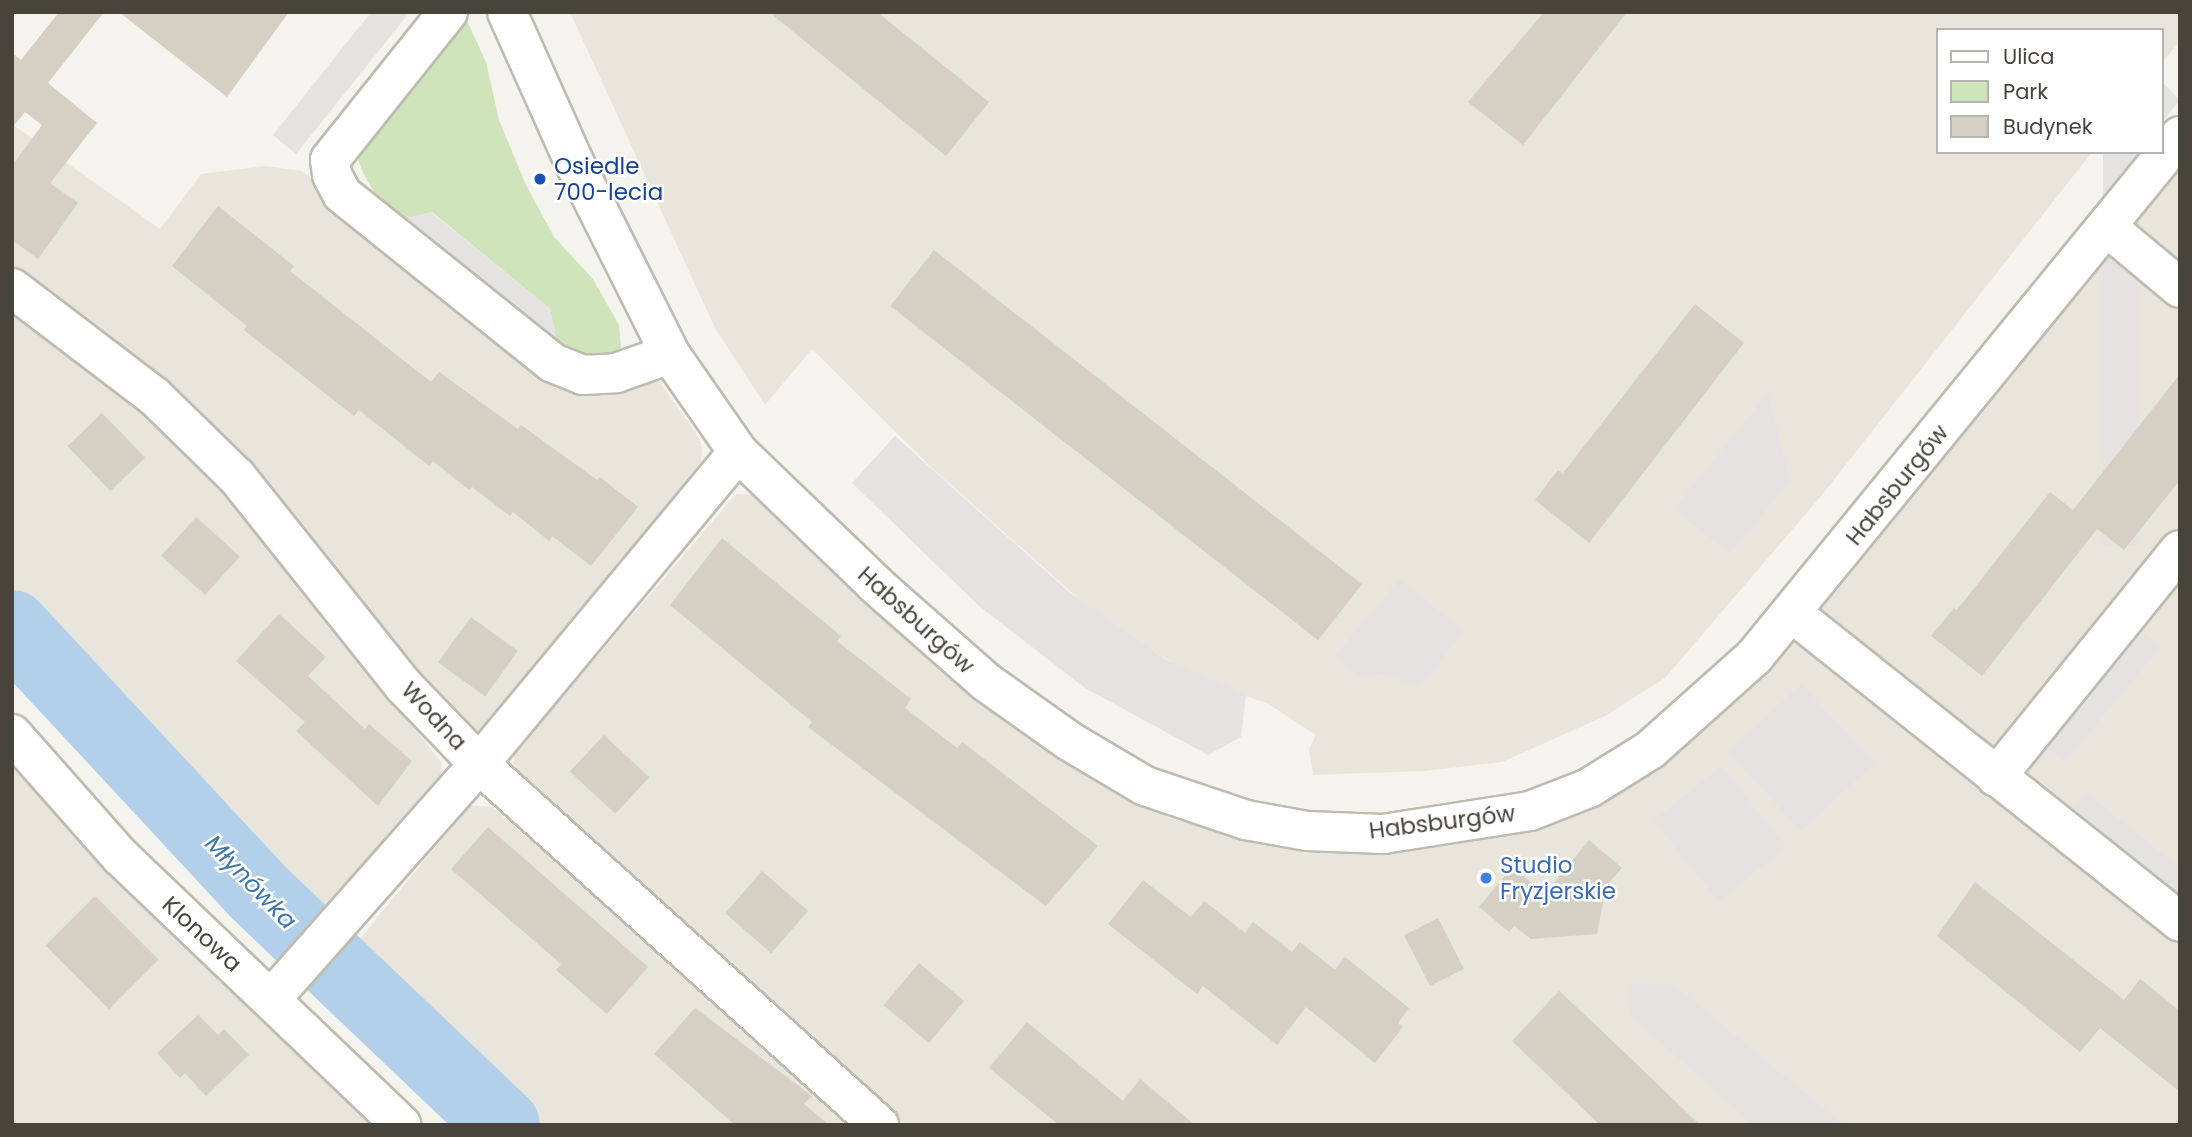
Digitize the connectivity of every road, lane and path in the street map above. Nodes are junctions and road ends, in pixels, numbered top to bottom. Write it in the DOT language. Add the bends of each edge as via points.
graph roads {
  1 [pos="448,12"];
  2 [pos="507,12"];
  3 [pos="2180,136"];
  4 [pos="2107,227"];
  5 [pos="12,288"];
  6 [pos="2180,288"];
  7 [pos="670,354"];
  8 [pos="738,452"];
  9 [pos="2174,569"];
  10 [pos="1792,613"];
  11 [pos="12,734"];
  12 [pos="479,764"];
  13 [pos="1996,776"];
  14 [pos="2180,922"];
  15 [pos="271,999"];
  16 [pos="401,1125"];
  17 [pos="879,1125"];
  1 -- 7 [label="street" via="330,160 342,194 553,363 583,374 616,373"];
  2 -- 7 [label="street, Habsburgów" via="575,164"];
  3 -- 4 [label="street, Habsburgów"];
  4 -- 6 [label="street"];
  4 -- 10 [label="street, Habsburgów"];
  5 -- 12 [label="street, Wodna" via="154,396 237,477 404,686"];
  7 -- 8 [label="street, Habsburgów"];
  8 -- 10 [label="street, Habsburgów" via="876,585 986,682 1069,741 1145,786 1246,820 1307,831 1383,834 1446,826 1530,811 1588,788 1633,764 1696,713"];
  8 -- 12 [label="street"];
  9 -- 13 [label="street"];
  10 -- 13 [label="street"];
  11 -- 15 [label="street, Klonowa" via="121,857"];
  12 -- 15 [label="street"];
  12 -- 17 [label="street, Wodna"];
  13 -- 14 [label="street"];
  15 -- 16 [label="street, Klonowa"];
}
